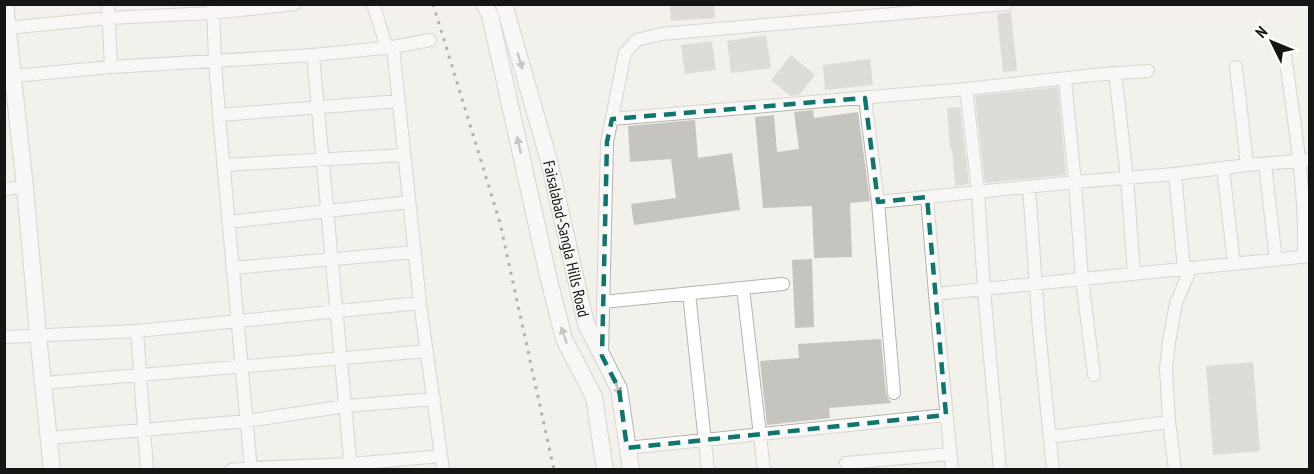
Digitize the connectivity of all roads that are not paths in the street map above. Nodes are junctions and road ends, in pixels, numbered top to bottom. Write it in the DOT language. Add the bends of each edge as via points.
graph roads {
  1 [pos="5,4"];
  2 [pos="108,4"];
  3 [pos="295,4"];
  4 [pos="373,4"];
  5 [pos="484,4"];
  6 [pos="504,4"];
  7 [pos="1007,4"];
  8 [pos="982,6"];
  9 [pos="213,9"];
  10 [pos="109,18"];
  11 [pos="7,28"];
  12 [pos="430,40"];
  13 [pos="390,48"];
  14 [pos="1285,54"];
  15 [pos="313,55"];
  16 [pos="214,61"];
  17 [pos="111,67"];
  18 [pos="1236,67"];
  19 [pos="1148,71"];
  20 [pos="1115,73"];
  21 [pos="1065,79"];
  22 [pos="10,86"];
  23 [pos="966,89"];
  24 [pos="865,98"];
  25 [pos="399,101"];
  26 [pos="318,107"];
  27 [pos="219,115"];
  28 [pos="612,119"];
  29 [pos="404,155"];
  30 [pos="323,159"];
  31 [pos="1305,160"];
  32 [pos="1265,164"];
  33 [pos="223,165"];
  34 [pos="1248,165"];
  35 [pos="1223,168"];
  36 [pos="1175,174"];
  37 [pos="1126,177"];
  38 [pos="1075,182"];
  39 [pos="25,187"];
  40 [pos="1029,187"];
  41 [pos="4,189"];
  42 [pos="978,191"];
  43 [pos="927,197"];
  44 [pos="409,202"];
  45 [pos="878,202"];
  46 [pos="328,211"];
  47 [pos="228,222"];
  48 [pos="415,252"];
  49 [pos="1307,257"];
  50 [pos="333,259"];
  51 [pos="1276,260"];
  52 [pos="1234,264"];
  53 [pos="232,268"];
  54 [pos="1187,269"];
  55 [pos="1134,274"];
  56 [pos="1082,279"];
  57 [pos="783,284"];
  58 [pos="1036,284"];
  59 [pos="743,288"];
  60 [pos="984,290"];
  61 [pos="689,293"];
  62 [pos="935,294"];
  63 [pos="603,302"];
  64 [pos="420,303"];
  65 [pos="337,312"];
  66 [pos="237,322"];
  67 [pos="137,331"];
  68 [pos="38,335"];
  69 [pos="4,337"];
  70 [pos="427,351"];
  71 [pos="602,356"];
  72 [pos="342,358"];
  73 [pos="241,367"];
  74 [pos="141,375"];
  75 [pos="1094,375"];
  76 [pos="43,383"];
  77 [pos="894,393"];
  78 [pos="434,399"];
  79 [pos="346,406"];
  80 [pos="946,415"];
  81 [pos="247,421"];
  82 [pos="1169,422"];
  83 [pos="143,430"];
  84 [pos="759,434"];
  85 [pos="1050,437"];
  86 [pos="49,438"];
  87 [pos="704,440"];
  88 [pos="627,448"];
  89 [pos="950,454"];
  90 [pos="441,456"];
  91 [pos="846,463"];
  92 [pos="351,467"];
  93 [pos="251,469"];
  94 [pos="52,470"];
  95 [pos="147,470"];
  96 [pos="231,470"];
  97 [pos="443,470"];
  98 [pos="606,470"];
  99 [pos="631,470"];
  100 [pos="708,470"];
  101 [pos="764,470"];
  102 [pos="952,470"];
  103 [pos="1000,470"];
  104 [pos="1053,470"];
  105 [pos="1175,470"];
  1 -- 11 [label="main road"];
  2 -- 10 [label="street"];
  3 -- 9 [label="street"];
  4 -- 13 [label="street"];
  98 -- 5 [label="main road, Faisalabad-Sangla Hills Road, one-way" via="594,397 561,329 490,15"];
  6 -- 71 [label="main road, Faisalabad-Sangla Hills Road, one-way" via="549,161 586,324"];
  7 -- 8 [label="street"];
  8 -- 28 [label="street" via="660,34 637,40 625,53"];
  9 -- 10 [label="street"];
  9 -- 16 [label="street"];
  10 -- 11 [label="street"];
  10 -- 17 [label="street"];
  11 -- 22 [label="main road"];
  12 -- 13 [label="street"];
  13 -- 15 [label="street"];
  13 -- 25 [label="street"];
  14 -- 31 [label="street"];
  15 -- 16 [label="street"];
  15 -- 26 [label="street"];
  16 -- 17 [label="street"];
  16 -- 27 [label="street"];
  17 -- 22 [label="street"];
  18 -- 34 [label="street"];
  19 -- 20 [label="street"];
  20 -- 21 [label="street"];
  20 -- 37 [label="street"];
  21 -- 23 [label="street"];
  21 -- 38 [label="street"];
  22 -- 39 [label="main road"];
  23 -- 24 [label="street"];
  23 -- 42 [label="street"];
  24 -- 28 [label="street"];
  24 -- 45 [label="street"];
  25 -- 26 [label="street"];
  25 -- 29 [label="street"];
  26 -- 27 [label="street"];
  26 -- 30 [label="street"];
  27 -- 33 [label="street"];
  28 -- 63 [label="street" via="607,142"];
  29 -- 30 [label="street"];
  29 -- 44 [label="street"];
  30 -- 33 [label="street"];
  30 -- 46 [label="street"];
  31 -- 32 [label="street"];
  31 -- 49 [label="street"];
  32 -- 34 [label="street"];
  32 -- 51 [label="street"];
  33 -- 47 [label="street"];
  34 -- 35 [label="street"];
  35 -- 36 [label="street"];
  35 -- 52 [label="street"];
  36 -- 37 [label="street"];
  36 -- 54 [label="street"];
  37 -- 38 [label="street"];
  37 -- 55 [label="street"];
  38 -- 40 [label="street"];
  38 -- 56 [label="street"];
  39 -- 41 [label="street"];
  39 -- 68 [label="main road"];
  40 -- 42 [label="street"];
  40 -- 58 [label="street"];
  42 -- 43 [label="street"];
  42 -- 60 [label="street"];
  43 -- 45 [label="street"];
  43 -- 62 [label="street"];
  44 -- 46 [label="street"];
  44 -- 48 [label="street"];
  45 -- 77 [label="street"];
  46 -- 47 [label="street"];
  46 -- 50 [label="street"];
  47 -- 53 [label="street"];
  48 -- 50 [label="street"];
  48 -- 64 [label="street"];
  49 -- 51 [label="street"];
  50 -- 53 [label="street"];
  50 -- 65 [label="street"];
  51 -- 52 [label="street"];
  52 -- 54 [label="street"];
  53 -- 66 [label="street"];
  54 -- 55 [label="street"];
  54 -- 82 [label="street" via="1169,342"];
  55 -- 56 [label="street"];
  56 -- 58 [label="street"];
  56 -- 75 [label="street"];
  57 -- 59 [label="street"];
  58 -- 60 [label="street"];
  58 -- 85 [label="street"];
  59 -- 61 [label="street"];
  59 -- 84 [label="street"];
  60 -- 62 [label="street"];
  60 -- 103 [label="street"];
  61 -- 63 [label="street"];
  61 -- 87 [label="street"];
  62 -- 80 [label="street"];
  63 -- 71 [label="street"];
  64 -- 65 [label="street"];
  64 -- 70 [label="street"];
  65 -- 66 [label="street"];
  65 -- 72 [label="street"];
  66 -- 67 [label="street"];
  66 -- 73 [label="street"];
  67 -- 68 [label="street"];
  67 -- 74 [label="street"];
  68 -- 69 [label="street"];
  68 -- 76 [label="main road"];
  70 -- 72 [label="street"];
  70 -- 78 [label="street"];
  71 -- 88 [label="main road, Faisalabad-Sangla Hills Road, one-way" via="619,389"];
  72 -- 73 [label="street"];
  72 -- 79 [label="street"];
  73 -- 74 [label="street"];
  73 -- 81 [label="street"];
  74 -- 76 [label="street"];
  74 -- 83 [label="street"];
  76 -- 86 [label="main road"];
  78 -- 79 [label="street"];
  78 -- 90 [label="street"];
  79 -- 81 [label="street"];
  79 -- 92 [label="street"];
  80 -- 84 [label="street"];
  80 -- 89 [label="street"];
  81 -- 83 [label="street"];
  81 -- 93 [label="street"];
  82 -- 85 [label="street"];
  82 -- 105 [label="street"];
  83 -- 86 [label="street"];
  83 -- 95 [label="street"];
  84 -- 87 [label="street"];
  84 -- 101 [label="street"];
  85 -- 104 [label="street"];
  86 -- 94 [label="main road"];
  87 -- 88 [label="street"];
  87 -- 100 [label="street"];
  88 -- 99 [label="main road, Faisalabad-Sangla Hills Road"];
  89 -- 91 [label="street"];
  89 -- 102 [label="street"];
  90 -- 92 [label="street"];
  90 -- 97 [label="street"];
  92 -- 93 [label="street"];
  93 -- 96 [label="street"];
}
